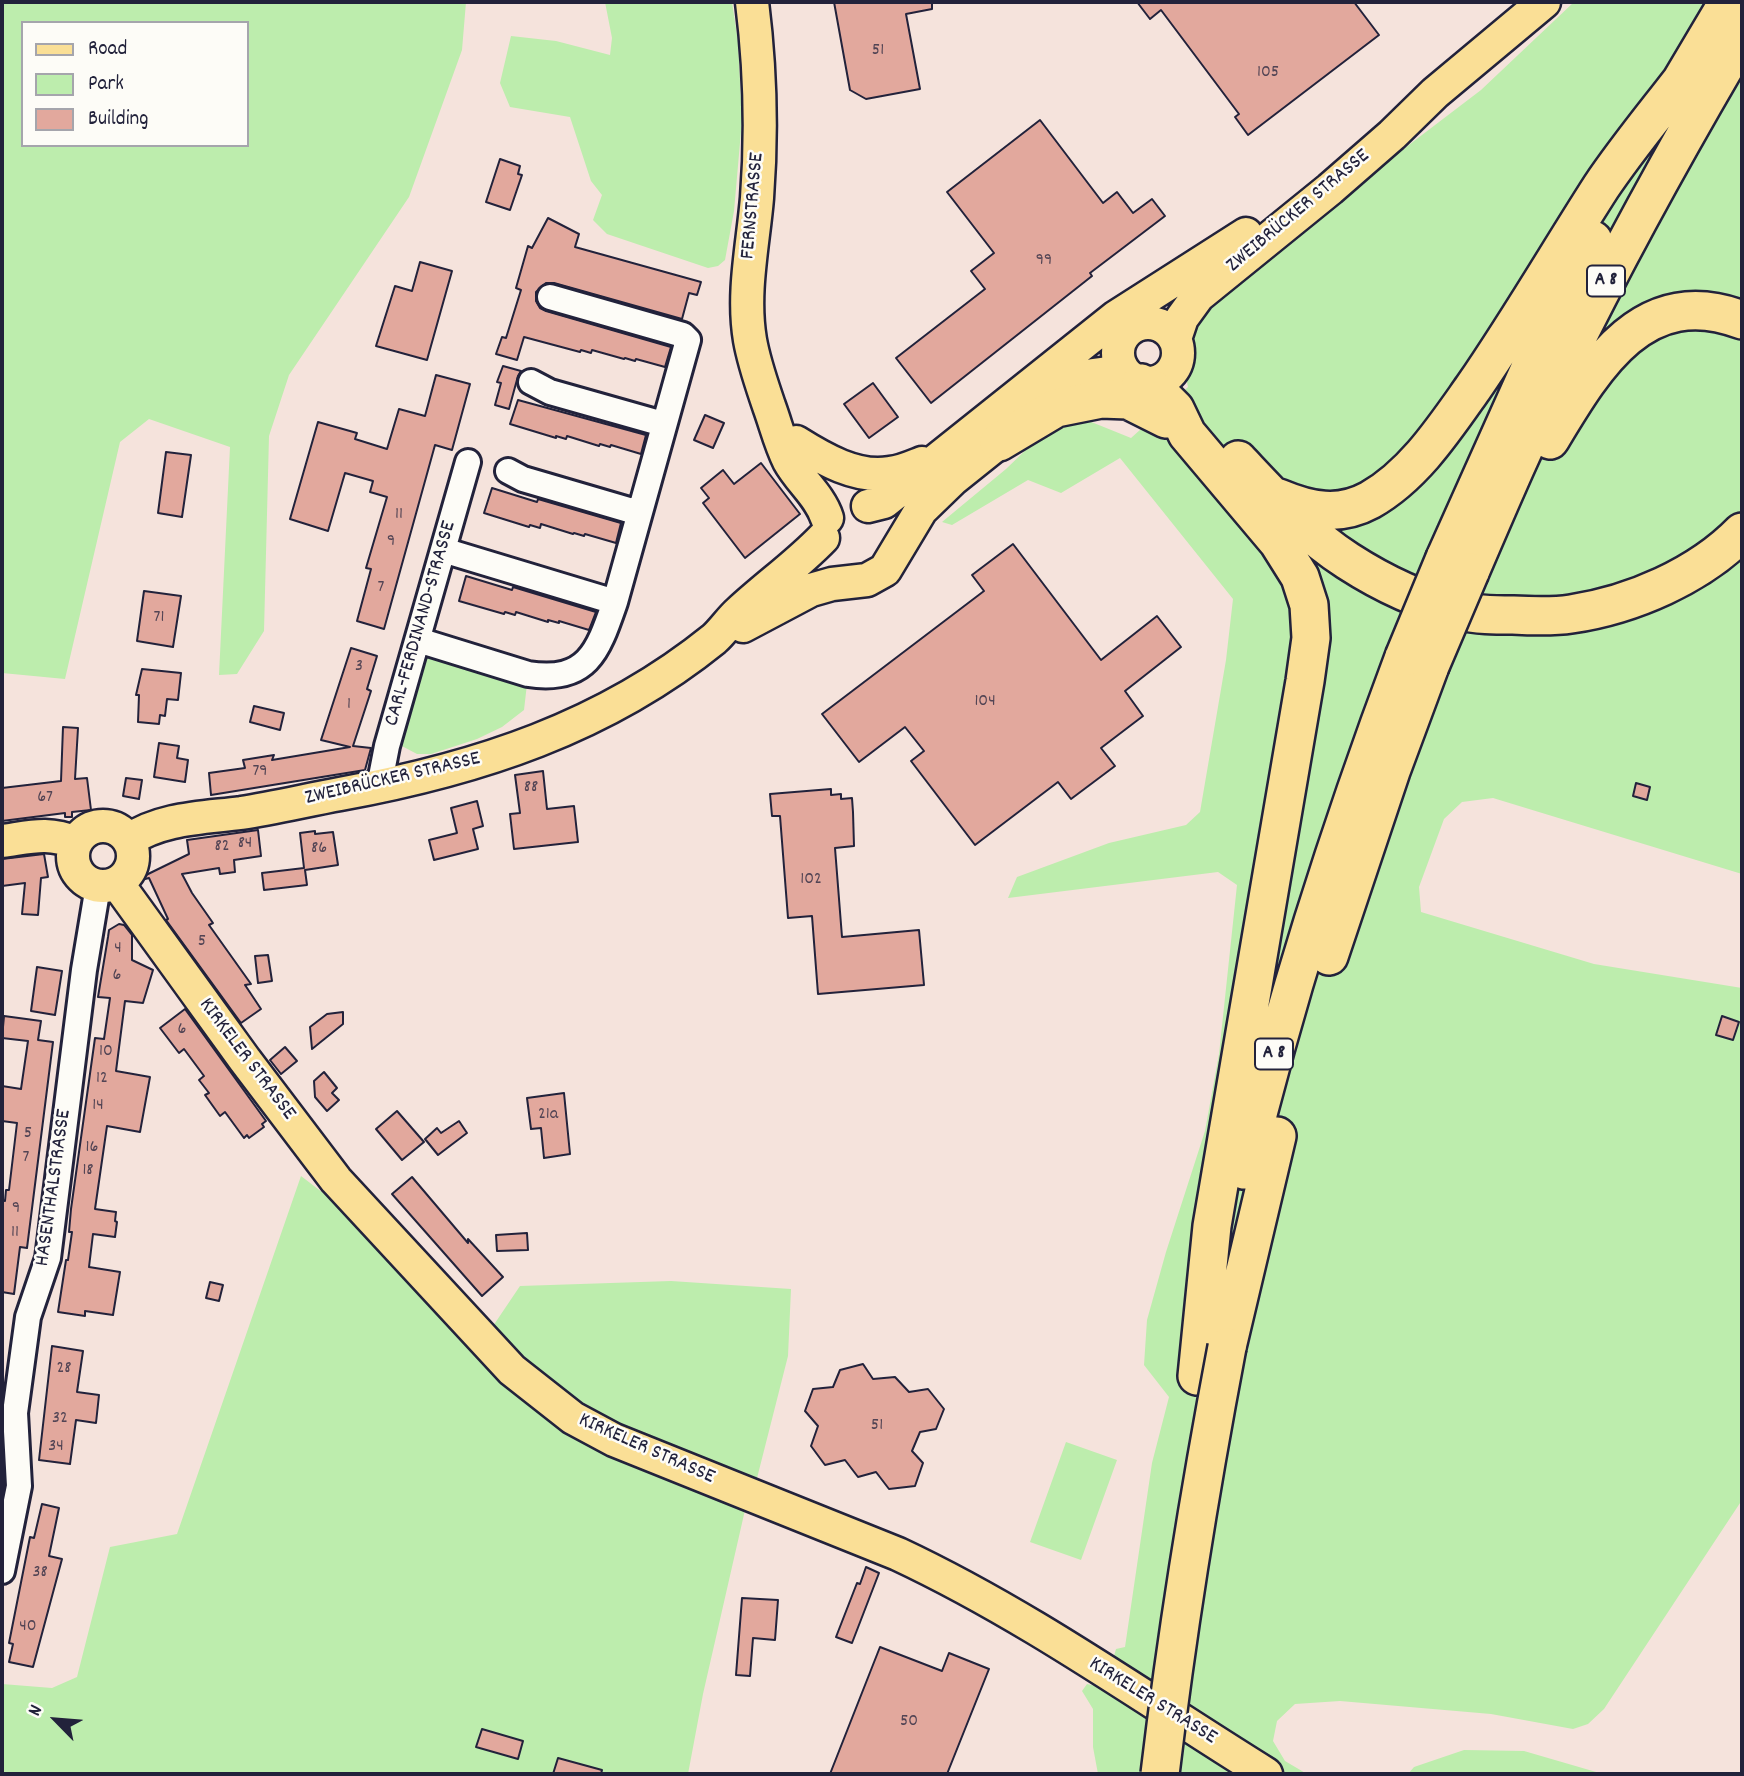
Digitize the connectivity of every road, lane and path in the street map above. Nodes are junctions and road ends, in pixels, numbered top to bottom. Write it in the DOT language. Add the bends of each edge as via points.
graph roads {
  1 [pos="752,2"];
  2 [pos="1544,2"];
  3 [pos="1728,2"];
  4 [pos="1742,37"];
  5 [pos="1681,82"];
  6 [pos="1435,93"];
  7 [pos="1250,232"];
  8 [pos="550,297"];
  9 [pos="1742,320"];
  10 [pos="1155,341"];
  11 [pos="1132,377"];
  12 [pos="531,382"];
  13 [pos="1006,406"];
  14 [pos="770,408"];
  15 [pos="663,424"];
  16 [pos="1187,434"];
  17 [pos="796,442"];
  18 [pos="999,442"];
  19 [pos="954,446"];
  20 [pos="468,462"];
  21 [pos="508,471"];
  22 [pos="953,479"];
  23 [pos="1271,495"];
  24 [pos="639,513"];
  25 [pos="841,525"];
  26 [pos="1742,532"];
  27 [pos="883,534"];
  28 [pos="1486,534"];
  29 [pos="443,550"];
  30 [pos="1457,565"];
  31 [pos="615,602"];
  32 [pos="729,632"];
  33 [pos="418,640"];
  34 [pos="1390,734"];
  35 [pos="379,787"];
  36 [pos="129,840"];
  37 [pos="2,841"];
  38 [pos="76,843"];
  39 [pos="107,884"];
  40 [pos="1197,1376"];
  41 [pos="2,1571"];
  42 [pos="1137,1774"];
  43 [pos="1160,1774"];
  44 [pos="1266,1774"];
  1 -- 14 [label="main road, FERNSTRASSE" via="760,121 747,305 750,339"];
  2 -- 6 [label="main road, ZWEIBRÜCKER STRASSE"];
  3 -- 5 [label="highway, A 8"];
  4 -- 28 [label="highway, A 8" via="1611,270"];
  5 -- 23 [label="highway" via="1604,184 1492,360 1419,459 1389,489 1348,510 1325,512"];
  5 -- 30 [label="highway, A 8" via="1585,255 1524,380"];
  6 -- 7 [label="main road, ZWEIBRÜCKER STRASSE" via="1354,148"];
  6 -- 10 [label="main road, ZWEIBRÜCKER STRASSE" via="1351,171 1198,296 1182,318"];
  7 -- 10 [label="main road, ZWEIBRÜCKER STRASSE" via="1174,294"];
  7 -- 13 [label="main road, ZWEIBRÜCKER STRASSE" via="1116,317"];
  8 -- 15 [label="street" via="687,338"];
  9 -- 28 [label="highway" via="1704,309 1681,311 1656,317 1630,334 1601,363"];
  10 -- 11 [label="main road" via="1117,353"];
  10 -- 11 [label="main road, ZWEIBRÜCKER STRASSE" via="1160,381"];
  10 -- 13 [label="main road, ZWEIBRÜCKER STRASSE" via="1109,346 1066,366"];
  10 -- 23 [label="highway" via="1209,426"];
  11 -- 16 [label="highway" via="1175,409"];
  11 -- 18 [label="main road, ZWEIBRÜCKER STRASSE" via="1093,375 1068,387"];
  12 -- 15 [label="street" via="550,392"];
  13 -- 19 [label="main road, ZWEIBRÜCKER STRASSE"];
  14 -- 17 [label="main road, FERNSTRASSE"];
  14 -- 25 [label="main road, FERNSTRASSE" via="790,462"];
  15 -- 24 [label="street"];
  16 -- 18 [label="highway" via="1128,400 1101,399 1056,408"];
  16 -- 40 [label="highway" via="1278,542 1300,577 1309,605 1311,638 1212,1226"];
  17 -- 19 [label="main road" via="821,458 866,473 889,474 922,464"];
  17 -- 25 [label="main road, FERNSTRASSE"];
  18 -- 22 [label="main road, ZWEIBRÜCKER STRASSE"];
  19 -- 25 [label="main road, ZWEIBRÜCKER STRASSE" via="884,502"];
  20 -- 29 [label="street, CARL-FERDINAND-STRASSE"];
  21 -- 24 [label="street"];
  22 -- 27 [label="main road, ZWEIBRÜCKER STRASSE" via="909,507"];
  22 -- 32 [label="main road, ZWEIBRÜCKER STRASSE" via="921,510 885,570 867,580 811,590"];
  23 -- 26 [label="highway" via="1314,536 1384,582 1461,611 1498,615 1572,614 1614,604 1691,571"];
  24 -- 31 [label="street"];
  25 -- 27 [label="main road" via="879,518"];
  25 -- 27 [label="main road, ZWEIBRÜCKER STRASSE" via="853,564 870,558"];
  25 -- 32 [label="main road, ZWEIBRÜCKER STRASSE" via="738,612"];
  28 -- 30 [label="highway, A 8"];
  29 -- 31 [label="street"];
  29 -- 33 [label="street, CARL-FERDINAND-STRASSE"];
  30 -- 34 [label="highway, A 8, bridge"];
  31 -- 33 [label="street" via="601,641 586,662 567,674 528,674"];
  32 -- 35 [label="main road, ZWEIBRÜCKER STRASSE" via="570,728 479,762"];
  33 -- 35 [label="street, CARL-FERDINAND-STRASSE"];
  34 -- 40 [label="highway, A 8" via="1304,951 1259,1108"];
  34 -- 43 [label="highway, A 8, bridge" via="1356,873 1282,1115 1227,1347 1199,1498"];
  35 -- 36 [label="main road, ZWEIBRÜCKER STRASSE" via="161,824"];
  36 -- 38 [label="main road" via="105,826 88,830"];
  36 -- 39 [label="main road" via="130,869"];
  37 -- 38 [label="main road" via="40,834"];
  38 -- 39 [label="main road" via="77,870 82,877"];
  39 -- 41 [label="street, HASENTHALSTRASSE" via="84,970 48,1258 28,1317 15,1413 19,1486"];
  39 -- 44 [label="main road, KIRKELER STRASSE" via="337,1180 496,1353 537,1391 614,1440 940,1574"];
  40 -- 42 [label="highway, A 8" via="1166,1556"];
}
